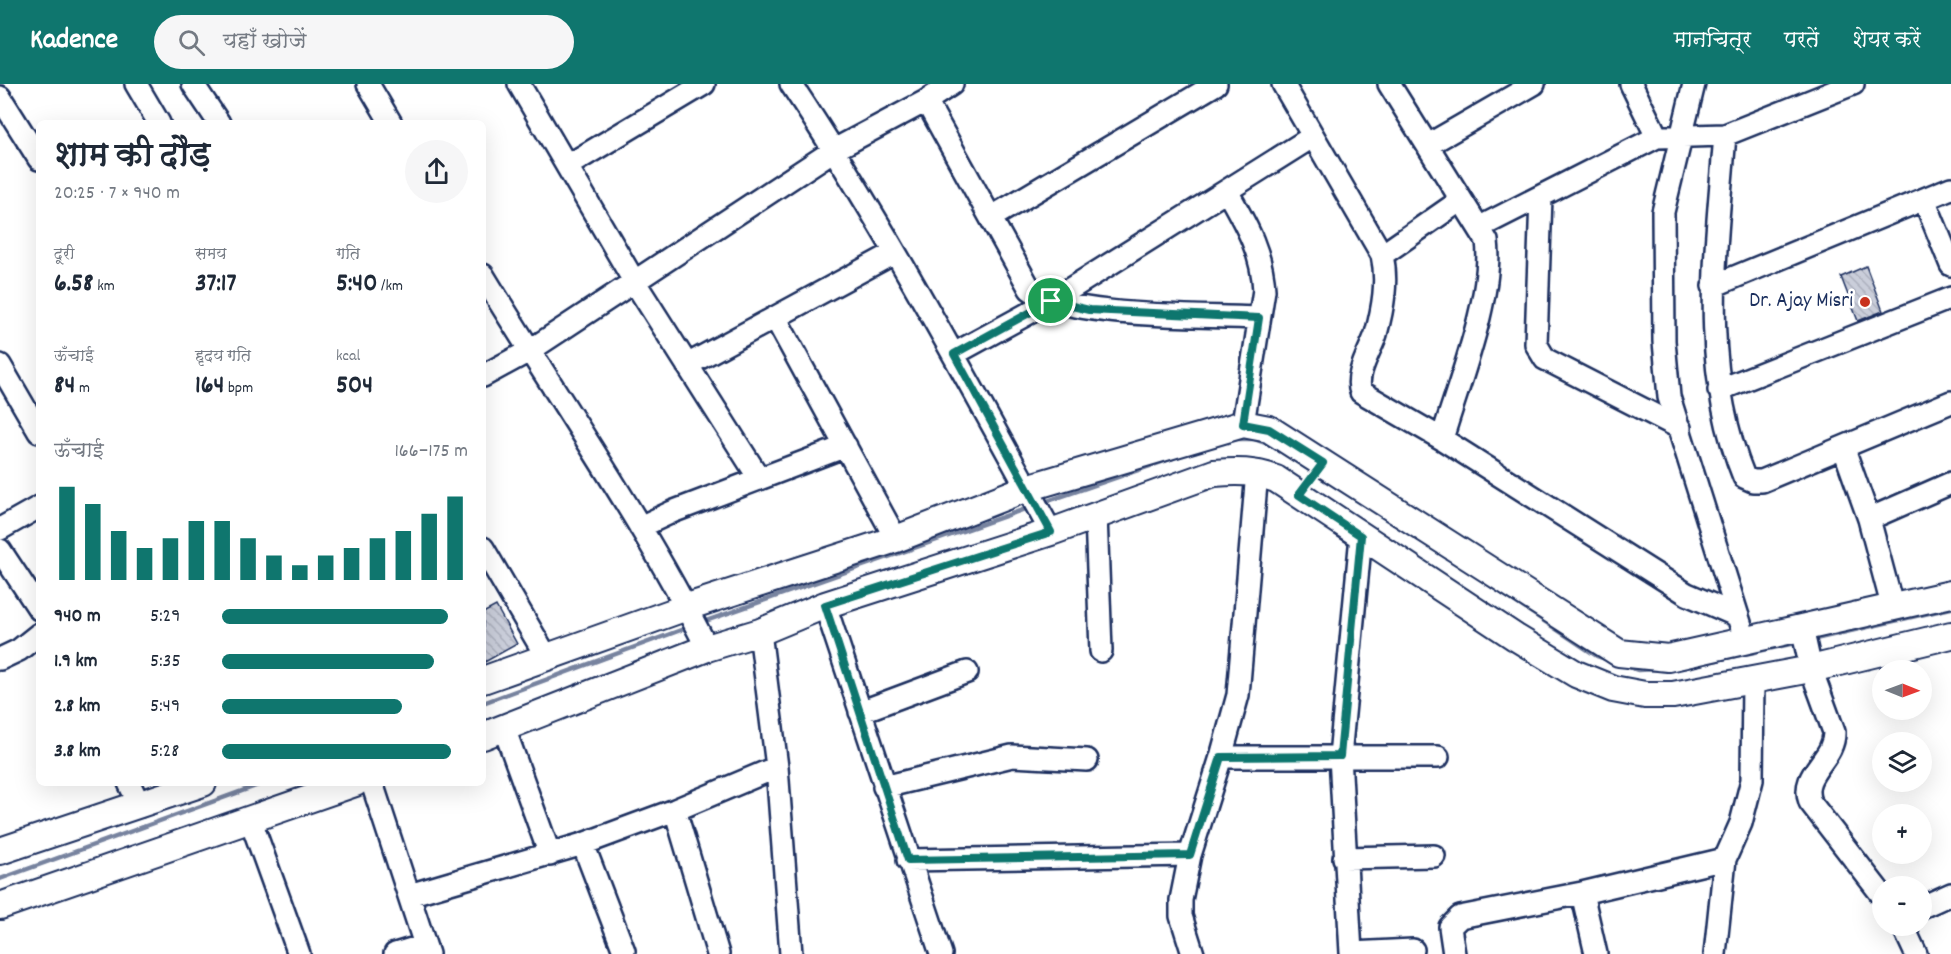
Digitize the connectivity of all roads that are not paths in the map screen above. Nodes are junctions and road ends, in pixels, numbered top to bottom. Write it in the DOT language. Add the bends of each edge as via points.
graph roads {
  1 [pos="11,84"];
  2 [pos="136,84"];
  3 [pos="193,84"];
  4 [pos="368,84"];
  5 [pos="519,84"];
  6 [pos="704,84"];
  7 [pos="790,84"];
  8 [pos="950,84"];
  9 [pos="1216,84"];
  10 [pos="1283,84"];
  11 [pos="1389,84"];
  12 [pos="1631,84"];
  13 [pos="1694,84"];
  14 [pos="1853,84"];
  15 [pos="1532,85"];
  16 [pos="0,91"];
  17 [pos="0,96"];
  18 [pos="926,101"];
  19 [pos="157,120"];
  20 [pos="217,120"];
  21 [pos="389,120"];
  22 [pos="1721,136"];
  23 [pos="1312,137"];
  24 [pos="1657,137"];
  25 [pos="1686,137"];
  26 [pos="1428,145"];
  27 [pos="834,150"];
  28 [pos="36,154"];
  29 [pos="567,166"];
  30 [pos="1951,188"];
  31 [pos="1228,192"];
  32 [pos="1541,196"];
  33 [pos="1924,199"];
  34 [pos="1461,200"];
  35 [pos="992,217"];
  36 [pos="1480,227"];
  37 [pos="894,253"];
  38 [pos="1382,255"];
  39 [pos="1951,265"];
  40 [pos="486,280"];
  41 [pos="634,281"];
  42 [pos="1713,286"];
  43 [pos="1951,298"];
  44 [pos="1051,301"];
  45 [pos="1259,318"];
  46 [pos="776,320"];
  47 [pos="529,351"];
  48 [pos="954,354"];
  49 [pos="0,365"];
  50 [pos="687,365"];
  51 [pos="486,374"];
  52 [pos="1719,390"];
  53 [pos="1951,402"];
  54 [pos="1243,424"];
  55 [pos="36,427"];
  56 [pos="1680,428"];
  57 [pos="1442,439"];
  58 [pos="846,446"];
  59 [pos="1844,449"];
  60 [pos="1257,472"];
  61 [pos="759,478"];
  62 [pos="1312,478"];
  63 [pos="1951,483"];
  64 [pos="1031,494"];
  65 [pos="36,509"];
  66 [pos="1096,515"];
  67 [pos="1869,519"];
  68 [pos="640,527"];
  69 [pos="1048,527"];
  70 [pos="0,529"];
  71 [pos="1361,536"];
  72 [pos="896,539"];
  73 [pos="0,550"];
  74 [pos="486,553"];
  75 [pos="1951,594"];
  76 [pos="36,604"];
  77 [pos="825,605"];
  78 [pos="1893,609"];
  79 [pos="689,611"];
  80 [pos="1738,616"];
  81 [pos="1803,631"];
  82 [pos="760,632"];
  83 [pos="1951,635"];
  84 [pos="36,636"];
  85 [pos="1744,641"];
  86 [pos="704,643"];
  87 [pos="1101,651"];
  88 [pos="546,656"];
  89 [pos="0,659"];
  90 [pos="1810,664"];
  91 [pos="967,672"];
  92 [pos="486,679"];
  93 [pos="1753,680"];
  94 [pos="860,712"];
  95 [pos="494,732"];
  96 [pos="1340,756"];
  97 [pos="1221,757"];
  98 [pos="1438,757"];
  99 [pos="1087,760"];
  100 [pos="777,767"];
  101 [pos="130,786"];
  102 [pos="195,786"];
  103 [pos="347,786"];
  104 [pos="373,786"];
  105 [pos="884,788"];
  106 [pos="140,806"];
  107 [pos="675,810"];
  108 [pos="251,821"];
  109 [pos="583,844"];
  110 [pos="0,851"];
  111 [pos="550,855"];
  112 [pos="1190,855"];
  113 [pos="1434,856"];
  114 [pos="1344,858"];
  115 [pos="1725,859"];
  116 [pos="908,860"];
  117 [pos="1872,882"];
  118 [pos="1582,893"];
  119 [pos="1951,894"];
  120 [pos="410,895"];
  121 [pos="1932,903"];
  122 [pos="0,906"];
  123 [pos="1908,936"];
  124 [pos="427,949"];
  125 [pos="1413,950"];
  126 [pos="624,951"];
  127 [pos="299,954"];
  128 [pos="395,954"];
  129 [pos="717,954"];
  130 [pos="790,954"];
  131 [pos="941,954"];
  132 [pos="1193,954"];
  133 [pos="1351,954"];
  134 [pos="1454,954"];
  135 [pos="1596,954"];
  136 [pos="1715,954"];
  137 [pos="1916,954"];
  1 -- 16 [label="street"];
  2 -- 19 [label="street"];
  3 -- 20 [label="street"];
  4 -- 21 [label="street"];
  5 -- 29 [label="street"];
  6 -- 29 [label="street"];
  7 -- 27 [label="street"];
  8 -- 18 [label="street"];
  9 -- 35 [label="street"];
  10 -- 23 [label="street"];
  11 -- 26 [label="street"];
  12 -- 24 [label="street"];
  13 -- 25 [label="street"];
  14 -- 22 [label="street"];
  15 -- 26 [label="street"];
  17 -- 28 [label="street"];
  18 -- 27 [label="street"];
  18 -- 35 [label="street"];
  22 -- 25 [label="street"];
  22 -- 42 [label="street"];
  23 -- 31 [label="street"];
  23 -- 38 [label="street"];
  24 -- 25 [label="street"];
  24 -- 32 [label="street"];
  25 -- 56 [label="street" via="1663,212 1661,281 1669,397"];
  26 -- 34 [label="street"];
  27 -- 37 [label="street"];
  27 -- 41 [label="street"];
  29 -- 41 [label="street"];
  30 -- 33 [label="street"];
  31 -- 44 [label="street"];
  31 -- 45 [label="street" via="1261,260 1264,290"];
  32 -- 36 [label="street"];
  32 -- 56 [label="street" via="1536,344 1539,352 1545,359"];
  33 -- 39 [label="street"];
  33 -- 42 [label="street"];
  34 -- 36 [label="street"];
  34 -- 38 [label="street"];
  35 -- 44 [label="street" via="1030,289"];
  36 -- 57 [label="street" via="1487,241 1488,270"];
  37 -- 46 [label="street"];
  37 -- 48 [label="street"];
  38 -- 57 [label="street" via="1386,273 1383,299 1359,388 1367,398"];
  40 -- 47 [label="street"];
  41 -- 47 [label="street"];
  41 -- 50 [label="street"];
  42 -- 52 [label="street"];
  43 -- 52 [label="street"];
  44 -- 45 [label="street" via="1089,310"];
  44 -- 48 [label="street"];
  45 -- 54 [label="street"];
  46 -- 50 [label="street"];
  46 -- 58 [label="street"];
  47 -- 51 [label="street"];
  47 -- 68 [label="street"];
  48 -- 64 [label="street"];
  49 -- 55 [label="street"];
  50 -- 61 [label="street"];
  52 -- 59 [label="street" via="1738,461 1748,480 1762,481"];
  53 -- 59 [label="street"];
  54 -- 62 [label="main road" via="1269,429"];
  54 -- 64 [label="main road"];
  56 -- 80 [label="street"];
  57 -- 80 [label="street" via="1686,594"];
  58 -- 61 [label="street"];
  58 -- 72 [label="street"];
  59 -- 67 [label="street"];
  60 -- 62 [label="main road" via="1276,479"];
  60 -- 66 [label="main road" via="1214,473"];
  60 -- 97 [label="street" via="1238,695"];
  61 -- 68 [label="street"];
  62 -- 71 [label="main road"];
  62 -- 85 [label="main road" via="1619,653 1668,658"];
  63 -- 67 [label="street"];
  64 -- 69 [label="street"];
  64 -- 72 [label="main road"];
  65 -- 70 [label="street"];
  66 -- 69 [label="main road"];
  66 -- 87 [label="street"];
  67 -- 78 [label="street"];
  68 -- 79 [label="street"];
  69 -- 77 [label="main road"];
  71 -- 93 [label="main road" via="1515,637 1594,683 1645,694 1673,695"];
  71 -- 96 [label="street"];
  72 -- 79 [label="main road"];
  73 -- 76 [label="street"];
  74 -- 88 [label="street"];
  75 -- 78 [label="main road"];
  77 -- 82 [label="main road"];
  77 -- 94 [label="street"];
  78 -- 81 [label="main road"];
  79 -- 86 [label="street"];
  79 -- 88 [label="main road"];
  80 -- 85 [label="street"];
  81 -- 85 [label="main road"];
  81 -- 90 [label="street"];
  82 -- 86 [label="main road"];
  82 -- 100 [label="street"];
  83 -- 90 [label="main road"];
  84 -- 89 [label="street"];
  86 -- 95 [label="main road"];
  88 -- 92 [label="main road"];
  90 -- 93 [label="main road"];
  90 -- 117 [label="street" via="1834,742 1810,778 1807,794"];
  91 -- 94 [label="street"];
  93 -- 115 [label="street" via="1752,780 1741,822"];
  94 -- 105 [label="street"];
  95 -- 111 [label="street"];
  96 -- 97 [label="street"];
  96 -- 98 [label="street"];
  96 -- 114 [label="street"];
  97 -- 112 [label="street"];
  99 -- 105 [label="street" via="1012,756"];
  100 -- 107 [label="street"];
  100 -- 130 [label="street"];
  101 -- 106 [label="street"];
  102 -- 106 [label="main road"];
  103 -- 108 [label="main road"];
  104 -- 120 [label="street"];
  105 -- 116 [label="street"];
  106 -- 110 [label="main road"];
  107 -- 109 [label="street"];
  107 -- 129 [label="street"];
  108 -- 122 [label="main road"];
  108 -- 127 [label="street"];
  109 -- 111 [label="street"];
  109 -- 126 [label="street"];
  111 -- 120 [label="street"];
  112 -- 116 [label="street"];
  112 -- 132 [label="street" via="1181,909"];
  113 -- 114 [label="street"];
  114 -- 133 [label="street"];
  115 -- 118 [label="street"];
  115 -- 136 [label="street"];
  116 -- 131 [label="street"];
  118 -- 134 [label="street" via="1460,917 1450,927"];
  118 -- 135 [label="street"];
  119 -- 121 [label="street"];
  120 -- 124 [label="street"];
  123 -- 137 [label="street"];
  124 -- 128 [label="street"];
  125 -- 133 [label="street"];
}
